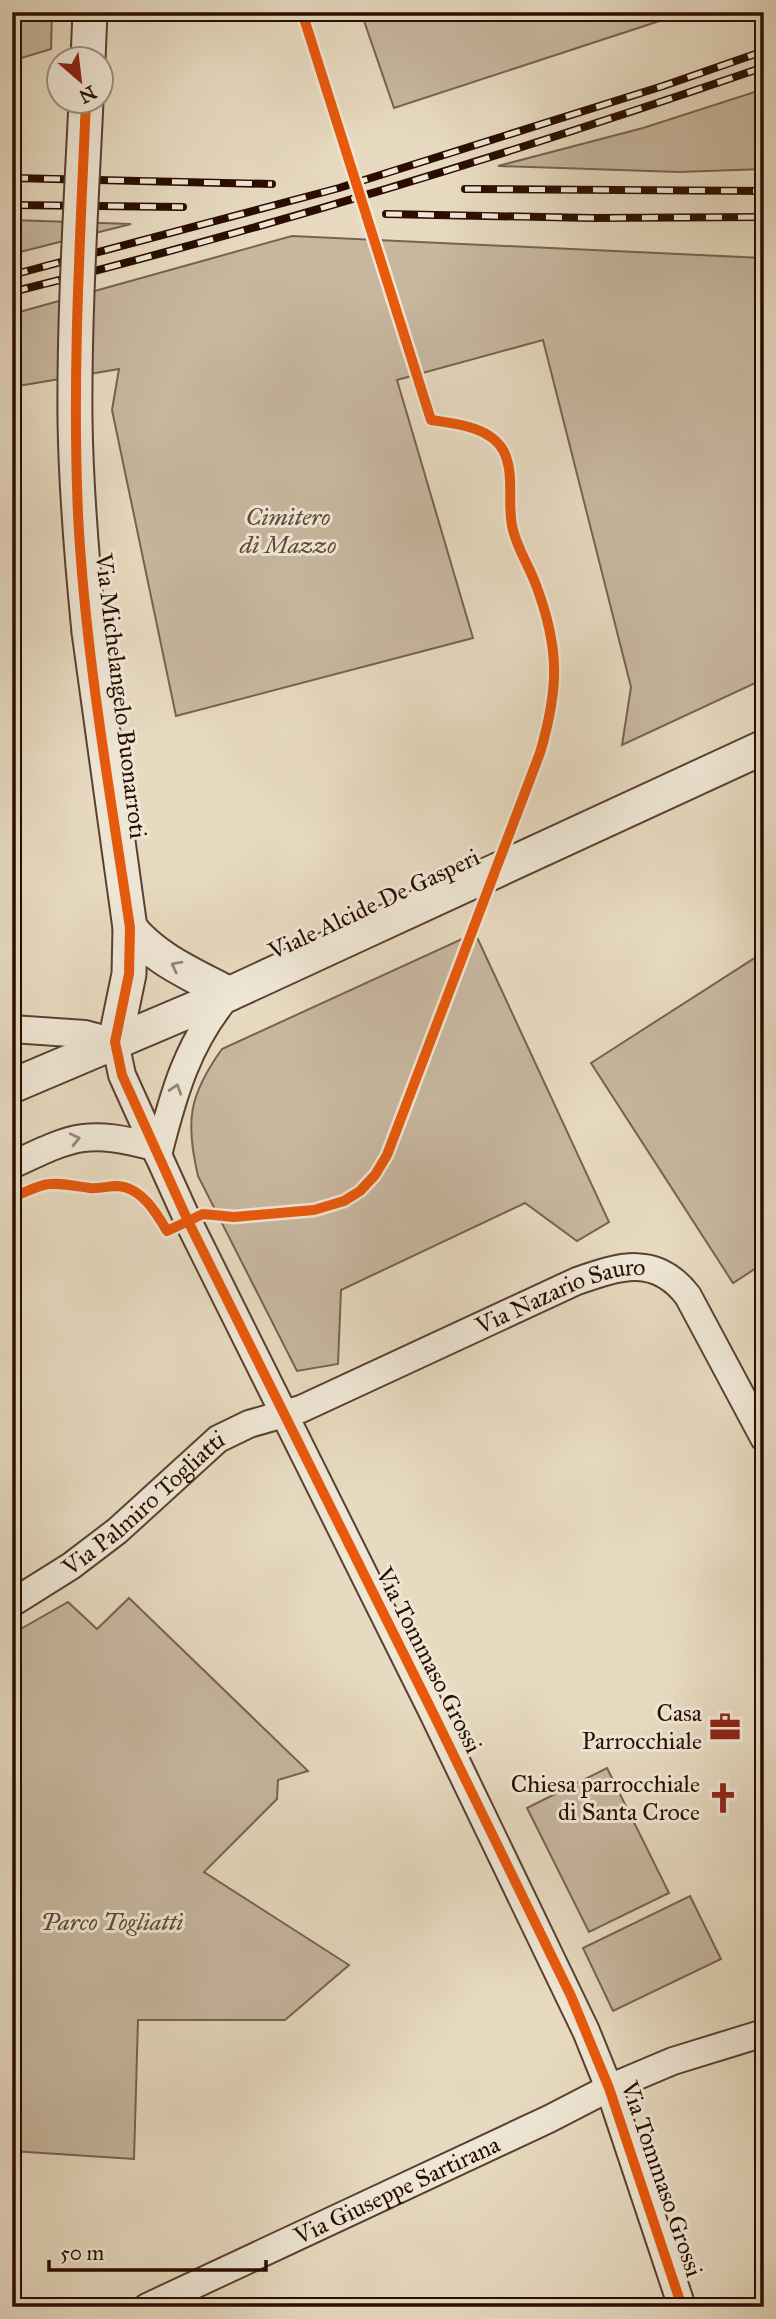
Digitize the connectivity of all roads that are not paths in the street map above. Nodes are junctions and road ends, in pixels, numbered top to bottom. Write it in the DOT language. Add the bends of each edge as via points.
graph roads {
  1 [pos="90,12"];
  2 [pos="89,46"];
  3 [pos="85,116"];
  4 [pos="764,747"];
  5 [pos="130,929"];
  6 [pos="229,994"];
  7 [pos="12,1029"];
  8 [pos="115,1042"];
  9 [pos="12,1086"];
  10 [pos="156,1151"];
  11 [pos="12,1165"];
  12 [pos="282,1412"];
  13 [pos="764,1438"];
  14 [pos="12,1603"];
  15 [pos="764,2033"];
  16 [pos="610,2088"];
  17 [pos="147,2307"];
  18 [pos="682,2307"];
  1 -- 2 [label="street"];
  3 -- 5 [label="street, Via Michelangelo Buonarroti, bridge" via="75,339 78,517"];
  4 -- 6 [label="street, Viale Alcide De Gasperi"];
  6 -- 5 [label="street, one-way" via="168,961"];
  5 -- 8 [label="street, Via Michelangelo Buonarroti" via="129,974"];
  6 -- 8 [label="street, Viale Alcide De Gasperi"];
  10 -- 6 [label="street, one-way" via="184,1065"];
  7 -- 8 [label="street" via="85,1034"];
  8 -- 9 [label="street, Viale Alcide De Gasperi"];
  8 -- 10 [label="street, Via Tommaso Grossi" via="122,1075"];
  11 -- 10 [label="street, one-way" via="74,1138 98,1135"];
  10 -- 12 [label="street, Via Tommaso Grossi"];
  12 -- 13 [label="street, Via Nazario Sauro" via="301,1409 577,1281 615,1268 640,1267 664,1274 688,1296"];
  12 -- 14 [label="street, Via Palmiro Togliatti" via="218,1439 117,1531"];
  12 -- 16 [label="street, Via Tommaso Grossi" via="534,1920"];
  15 -- 16 [label="street, Via Giuseppe Sartirana" via="673,2061"];
  16 -- 17 [label="street, Via Giuseppe Sartirana"];
  16 -- 18 [label="street, Via Tommaso Grossi"];
}
